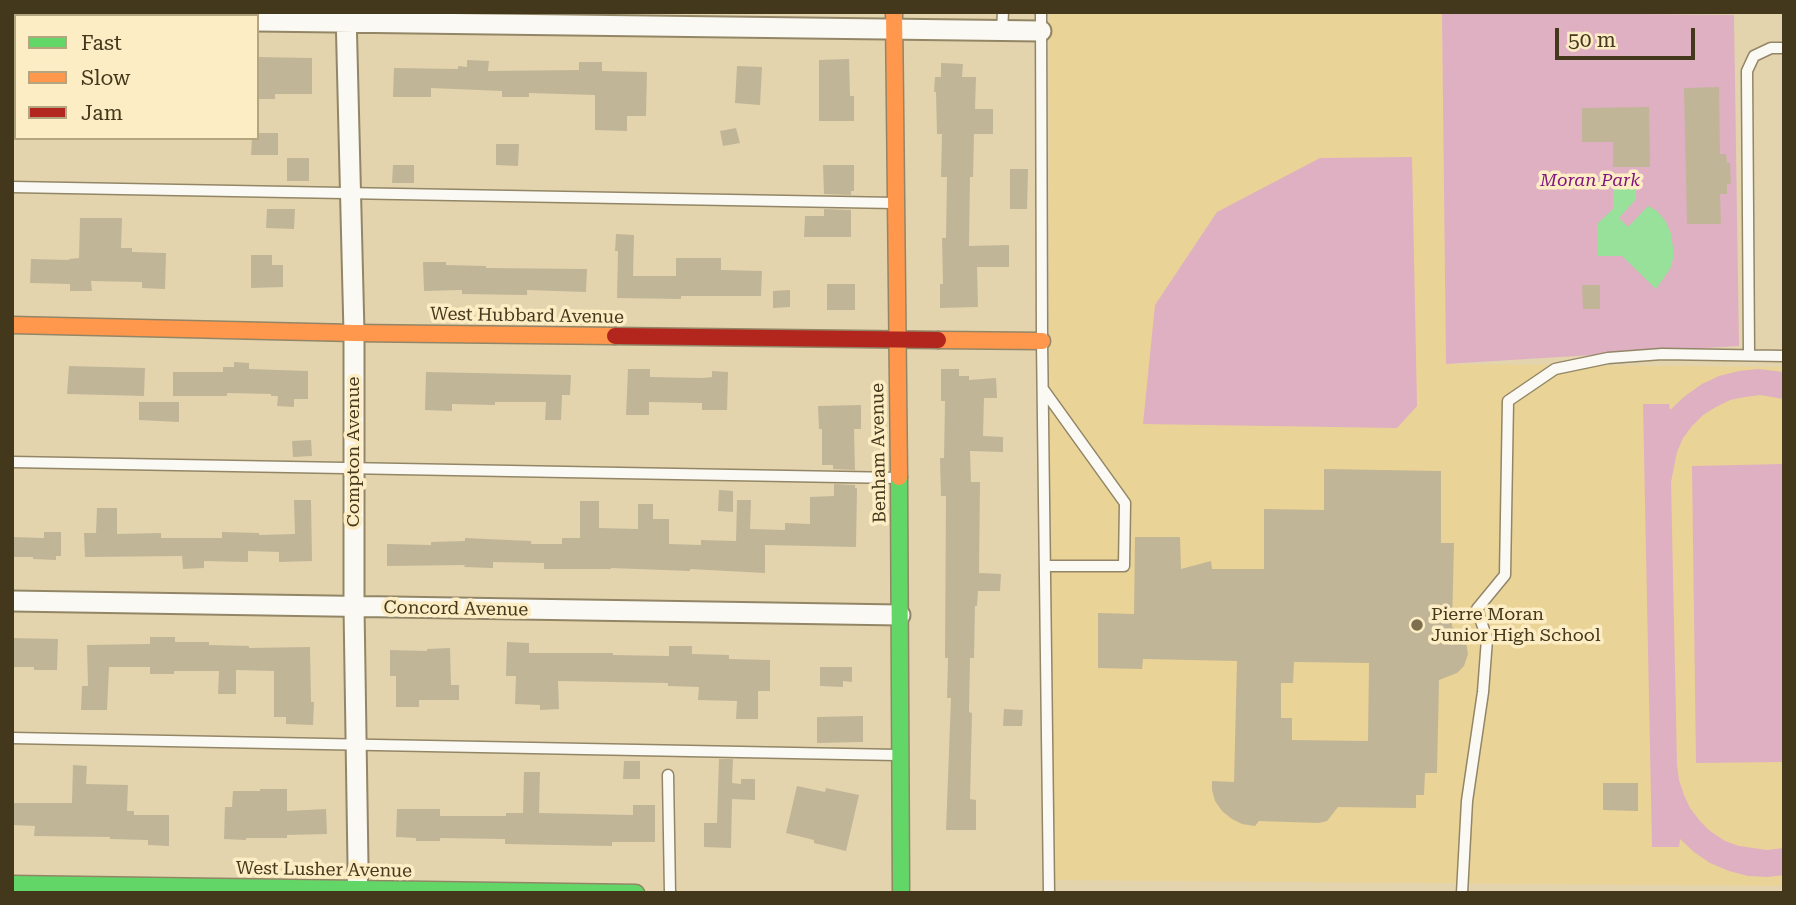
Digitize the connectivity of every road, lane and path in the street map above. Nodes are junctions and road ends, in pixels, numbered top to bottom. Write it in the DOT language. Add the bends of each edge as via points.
graph roads {
  1 [pos="346,18"];
  2 [pos="259,21"];
  3 [pos="894,21"];
  4 [pos="1003,22"];
  5 [pos="1041,22"];
  6 [pos="1784,48"];
  7 [pos="12,187"];
  8 [pos="350,193"];
  9 [pos="895,203"];
  10 [pos="12,325"];
  11 [pos="354,333"];
  12 [pos="896,341"];
  13 [pos="1042,341"];
  14 [pos="1749,354"];
  15 [pos="1784,356"];
  16 [pos="1042,388"];
  17 [pos="12,462"];
  18 [pos="354,468"];
  19 [pos="898,478"];
  20 [pos="1045,566"];
  21 [pos="12,601"];
  22 [pos="355,607"];
  23 [pos="900,615"];
  24 [pos="12,738"];
  25 [pos="357,744"];
  26 [pos="901,755"];
  27 [pos="668,775"];
  28 [pos="12,884"];
  29 [pos="161,889"];
  30 [pos="357,891"];
  31 [pos="516,892"];
  32 [pos="569,892"];
  33 [pos="636,893"];
  34 [pos="670,893"];
  35 [pos="901,893"];
  36 [pos="1048,893"];
  37 [pos="1462,893"];
  1 -- 2 [label="street"];
  1 -- 3 [label="street"];
  1 -- 8 [label="street, Compton Avenue"];
  3 -- 4 [label="street"];
  3 -- 9 [label="main road, Benham Avenue"];
  4 -- 5 [label="street"];
  5 -- 13 [label="lane"];
  6 -- 14 [label="lane" via="1754,56 1747,71"];
  7 -- 8 [label="lane"];
  8 -- 9 [label="lane"];
  8 -- 11 [label="street, Compton Avenue"];
  9 -- 12 [label="main road, Benham Avenue"];
  10 -- 11 [label="main road, West Hubbard Avenue"];
  11 -- 12 [label="main road, West Hubbard Avenue"];
  11 -- 18 [label="street, Compton Avenue"];
  12 -- 13 [label="main road, West Hubbard Avenue"];
  12 -- 19 [label="main road, Benham Avenue"];
  13 -- 16 [label="lane"];
  14 -- 15 [label="lane"];
  14 -- 37 [label="lane" via="1608,358 1555,369 1508,401 1505,575 1477,608 1487,639 1467,801"];
  16 -- 20 [label="lane"];
  16 -- 20 [label="lane" via="1125,503 1124,566"];
  17 -- 18 [label="lane"];
  18 -- 19 [label="lane"];
  18 -- 22 [label="street, Compton Avenue"];
  19 -- 23 [label="main road, Benham Avenue"];
  20 -- 36 [label="lane"];
  21 -- 22 [label="street, Concord Avenue"];
  22 -- 23 [label="street, Concord Avenue"];
  22 -- 25 [label="street, Compton Avenue"];
  23 -- 26 [label="main road, Benham Avenue"];
  24 -- 25 [label="lane"];
  25 -- 26 [label="lane"];
  25 -- 30 [label="street, Compton Avenue"];
  26 -- 35 [label="main road, Benham Avenue"];
  27 -- 34 [label="lane"];
  28 -- 29 [label="main road, West Lusher Avenue"];
  29 -- 30 [label="main road, West Lusher Avenue"];
  30 -- 31 [label="main road, West Lusher Avenue"];
  31 -- 32 [label="main road, West Lusher Avenue"];
  32 -- 33 [label="main road, West Lusher Avenue"];
}
